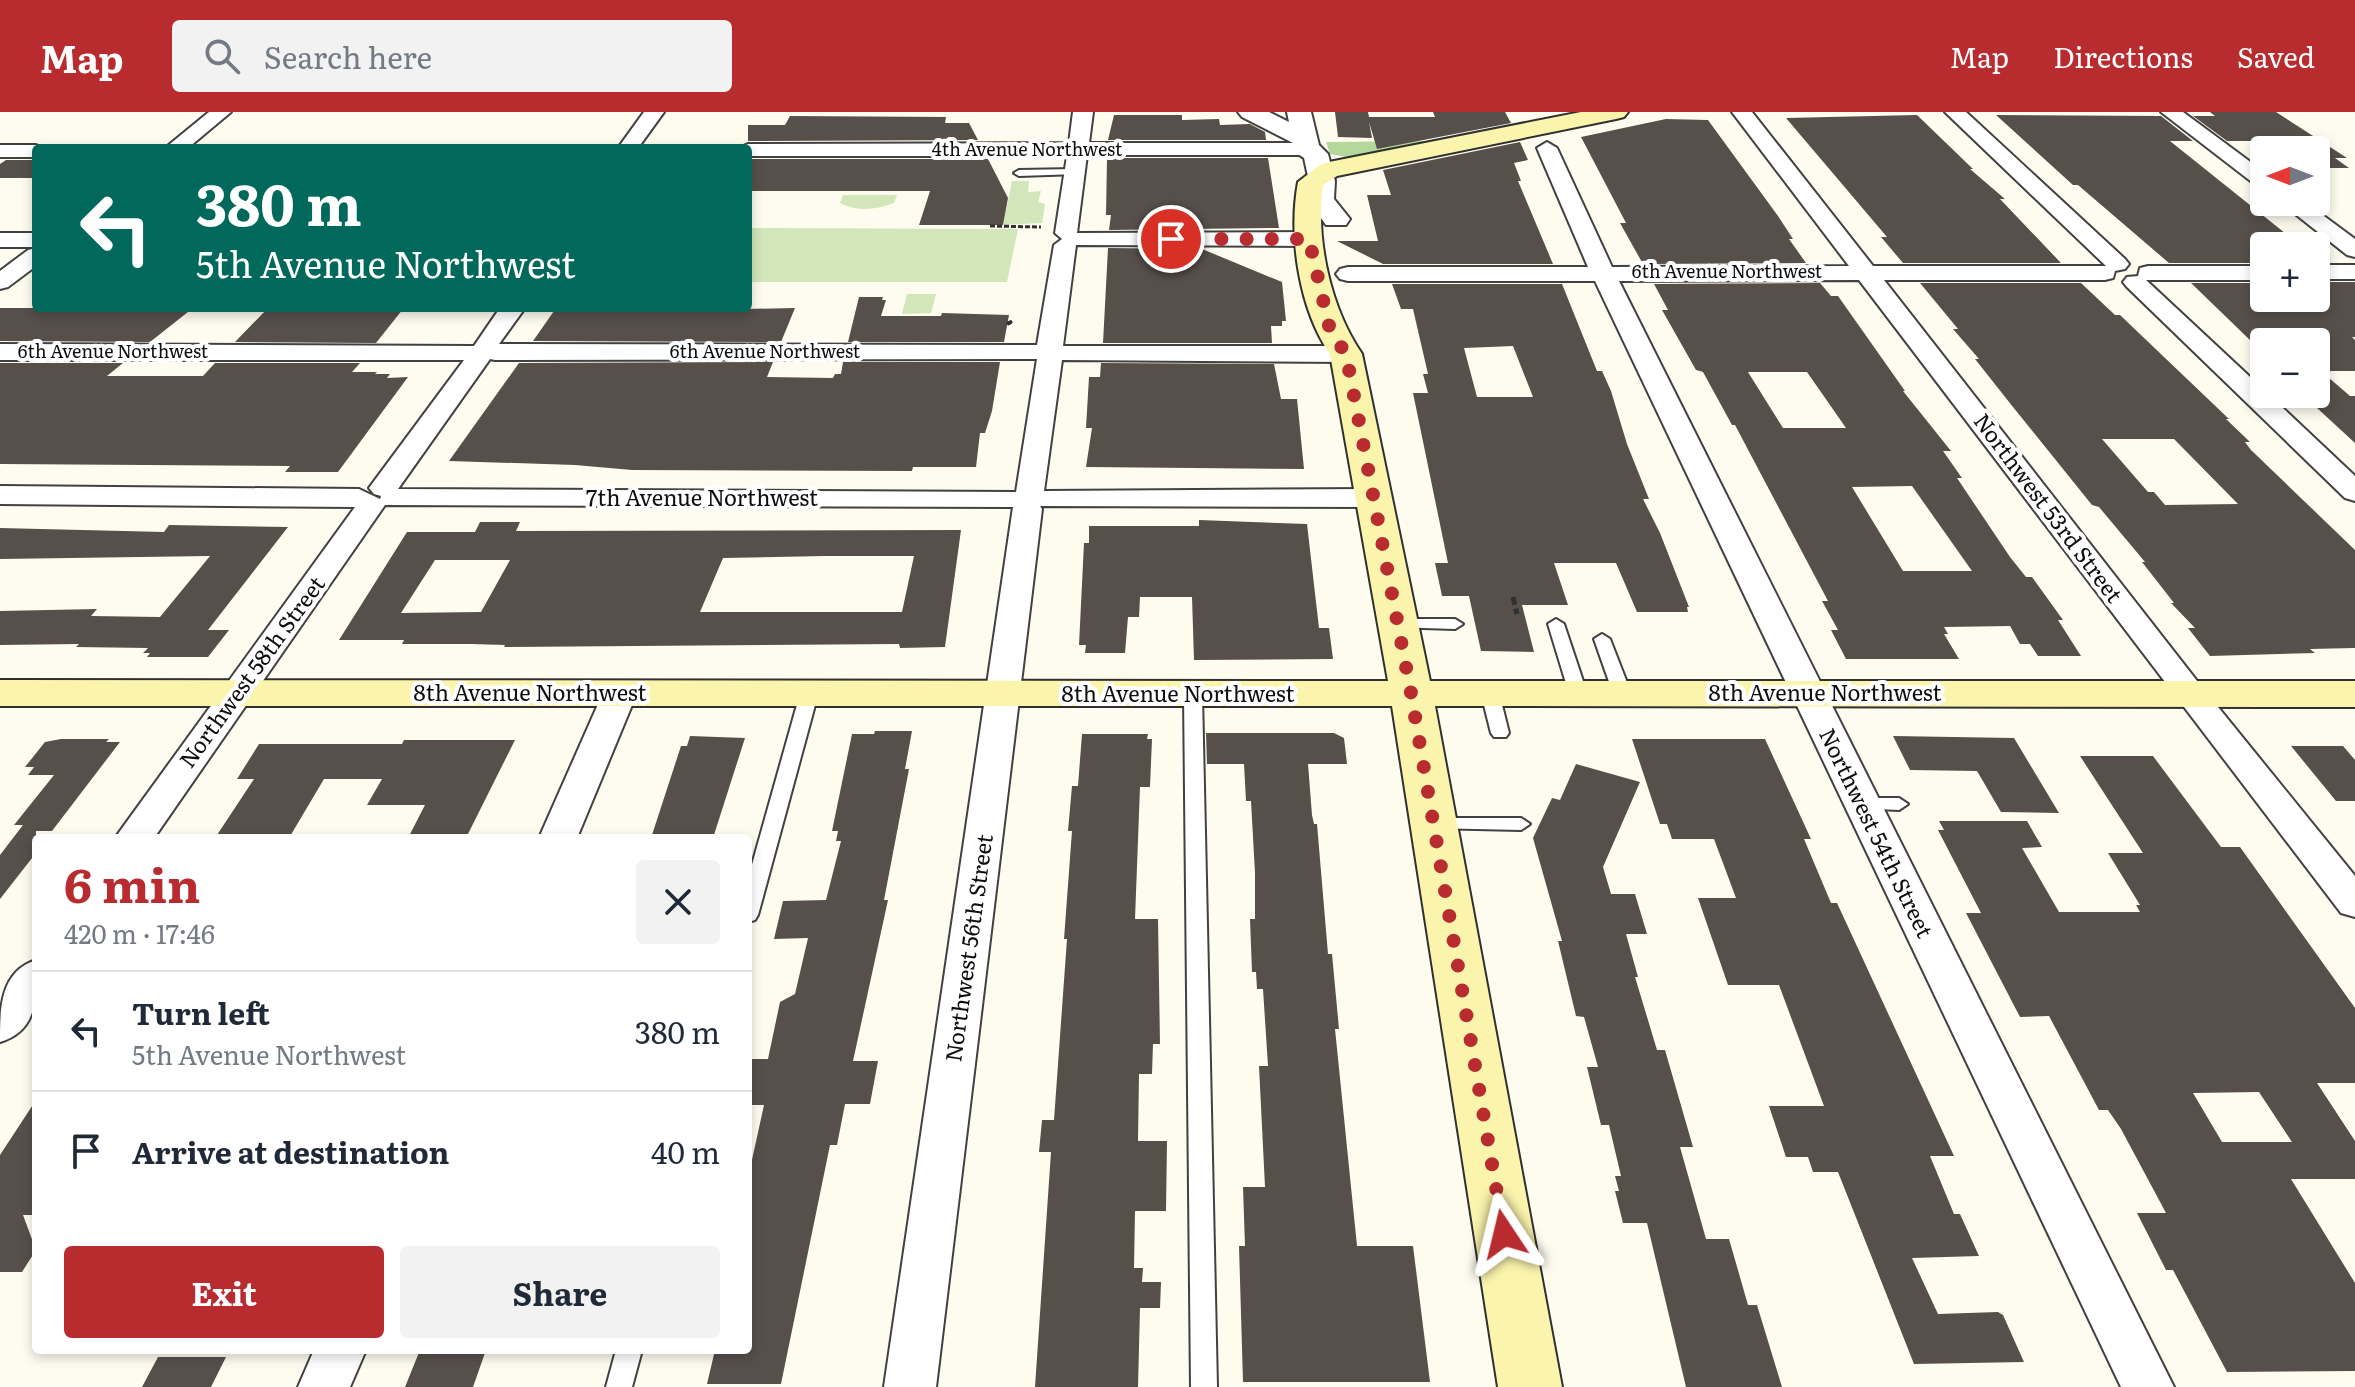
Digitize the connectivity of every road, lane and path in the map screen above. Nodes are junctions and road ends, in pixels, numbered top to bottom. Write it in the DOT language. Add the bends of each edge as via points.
graph roads {
  1 [pos="221,112"];
  2 [pos="654,112"];
  3 [pos="1083,112"];
  4 [pos="1250,112"];
  5 [pos="1299,112"];
  6 [pos="1616,112"];
  7 [pos="1742,112"];
  8 [pos="1955,112"];
  9 [pos="2171,112"];
  10 [pos="1305,143"];
  11 [pos="180,144"];
  12 [pos="631,144"];
  13 [pos="1547,148"];
  14 [pos="752,150"];
  15 [pos="1077,150"];
  16 [pos="0,151"];
  17 [pos="32,151"];
  18 [pos="1396,158"];
  19 [pos="2250,171"];
  20 [pos="1074,172"];
  21 [pos="1019,173"];
  22 [pos="1321,175"];
  23 [pos="1306,200"];
  24 [pos="2310,216"];
  25 [pos="1336,219"];
  26 [pos="990,226"];
  27 [pos="1037,226"];
  28 [pos="1071,239"];
  29 [pos="1309,239"];
  30 [pos="0,240"];
  31 [pos="32,240"];
  32 [pos="2355,250"];
  33 [pos="32,258"];
  34 [pos="1867,271"];
  35 [pos="2330,272"];
  36 [pos="2355,272"];
  37 [pos="1603,273"];
  38 [pos="2126,273"];
  39 [pos="2250,273"];
  40 [pos="1348,274"];
  41 [pos="0,282"];
  42 [pos="510,312"];
  43 [pos="0,352"];
  44 [pos="481,352"];
  45 [pos="1050,353"];
  46 [pos="1346,354"];
  47 [pos="2355,492"];
  48 [pos="0,495"];
  49 [pos="377,497"];
  50 [pos="1372,498"];
  51 [pos="1029,499"];
  52 [pos="1513,597"];
  53 [pos="1517,614"];
  54 [pos="1397,624"];
  55 [pos="1455,624"];
  56 [pos="1556,624"];
  57 [pos="1602,639"];
  58 [pos="1807,692"];
  59 [pos="0,693"];
  60 [pos="237,693"];
  61 [pos="620,693"];
  62 [pos="1411,693"];
  63 [pos="1490,693"];
  64 [pos="1578,693"];
  65 [pos="1622,693"];
  66 [pos="2189,693"];
  67 [pos="809,694"];
  68 [pos="1003,694"];
  69 [pos="1193,694"];
  70 [pos="2355,694"];
  71 [pos="1500,733"];
  72 [pos="1862,804"];
  73 [pos="1899,804"];
  74 [pos="1433,824"];
  75 [pos="1521,824"];
  76 [pos="137,834"];
  77 [pos="560,834"];
  78 [pos="752,901"];
  79 [pos="2355,903"];
  80 [pos="32,981"];
  81 [pos="0,1026"];
  82 [pos="338,1354"];
  83 [pos="628,1354"];
  84 [pos="324,1387"];
  85 [pos="619,1387"];
  86 [pos="910,1387"];
  87 [pos="1204,1387"];
  88 [pos="1530,1387"];
  89 [pos="2148,1387"];
  1 -- 11 [label="street"];
  2 -- 12 [label="street"];
  3 -- 15 [label="street, Northwest 56th Street"];
  4 -- 10 [label="street"];
  5 -- 10 [label="street"];
  6 -- 18 [label="main road"];
  7 -- 34 [label="street, Northwest 53rd Street"];
  8 -- 38 [label="street"];
  9 -- 19 [label="street"];
  10 -- 15 [label="street, 4th Avenue Northwest"];
  10 -- 22 [label="street" via="1316,154"];
  10 -- 23 [label="street" via="1299,155"];
  13 -- 37 [label="street, Northwest 54th Street"];
  14 -- 15 [label="street, 4th Avenue Northwest"];
  15 -- 20 [label="street, Northwest 56th Street"];
  16 -- 17 [label="street"];
  18 -- 22 [label="main road"];
  18 -- 25 [label="main road" via="1341,187 1335,196"];
  20 -- 21 [label="lane"];
  20 -- 28 [label="street, Northwest 56th Street"];
  22 -- 23 [label="main road" via="1311,182"];
  22 -- 25 [label="street" via="1321,200"];
  23 -- 29 [label="main road"];
  24 -- 32 [label="street"];
  25 -- 40 [label="main road"];
  26 -- 27 [label="path"];
  28 -- 29 [label="street"];
  28 -- 45 [label="street, Northwest 56th Street"];
  29 -- 46 [label="main road" via="1330,330"];
  30 -- 31 [label="street"];
  33 -- 41 [label="street"];
  34 -- 37 [label="street, 6th Avenue Northwest"];
  34 -- 38 [label="street, 6th Avenue Northwest"];
  34 -- 66 [label="street, Northwest 53rd Street"];
  35 -- 36 [label="street"];
  37 -- 40 [label="street, 6th Avenue Northwest"];
  37 -- 58 [label="street, Northwest 54th Street"];
  38 -- 39 [label="street, 6th Avenue Northwest"];
  38 -- 47 [label="street"];
  40 -- 46 [label="main road" via="1352,328"];
  42 -- 44 [label="street, Northwest 58th Street"];
  43 -- 44 [label="street, 6th Avenue Northwest"];
  44 -- 45 [label="street, 6th Avenue Northwest"];
  44 -- 49 [label="street, Northwest 58th Street"];
  45 -- 46 [label="street, 6th Avenue Northwest"];
  45 -- 51 [label="street, Northwest 56th Street"];
  46 -- 50 [label="main road"];
  48 -- 49 [label="street, 7th Avenue Northwest"];
  49 -- 51 [label="street, 7th Avenue Northwest"];
  49 -- 60 [label="street, Northwest 58th Street"];
  50 -- 51 [label="street, 7th Avenue Northwest"];
  50 -- 54 [label="main road"];
  51 -- 68 [label="street, Northwest 56th Street"];
  52 -- 53 [label="path"];
  54 -- 55 [label="lane"];
  54 -- 62 [label="main road"];
  56 -- 64 [label="lane"];
  57 -- 65 [label="lane"];
  58 -- 65 [label="main road, 8th Avenue Northwest"];
  58 -- 66 [label="main road, 8th Avenue Northwest"];
  58 -- 72 [label="street, Northwest 54th Street"];
  59 -- 60 [label="main road, 8th Avenue Northwest"];
  60 -- 61 [label="main road, 8th Avenue Northwest"];
  60 -- 76 [label="street, Northwest 58th Street"];
  61 -- 67 [label="main road, 8th Avenue Northwest"];
  61 -- 77 [label="street"];
  62 -- 63 [label="main road, 8th Avenue Northwest"];
  62 -- 69 [label="main road, 8th Avenue Northwest"];
  62 -- 74 [label="main road"];
  63 -- 64 [label="main road, 8th Avenue Northwest"];
  63 -- 71 [label="lane"];
  64 -- 65 [label="main road, 8th Avenue Northwest"];
  66 -- 70 [label="main road, 8th Avenue Northwest"];
  66 -- 79 [label="street, Northwest 53rd Street"];
  67 -- 68 [label="main road, 8th Avenue Northwest"];
  67 -- 78 [label="lane"];
  68 -- 69 [label="main road, 8th Avenue Northwest"];
  68 -- 86 [label="street, Northwest 56th Street"];
  69 -- 87 [label="lane"];
  72 -- 73 [label="lane"];
  72 -- 89 [label="street, Northwest 54th Street"];
  74 -- 75 [label="lane"];
  74 -- 88 [label="main road"];
  80 -- 81 [label="street"];
  82 -- 84 [label="street"];
  83 -- 85 [label="lane"];
}
